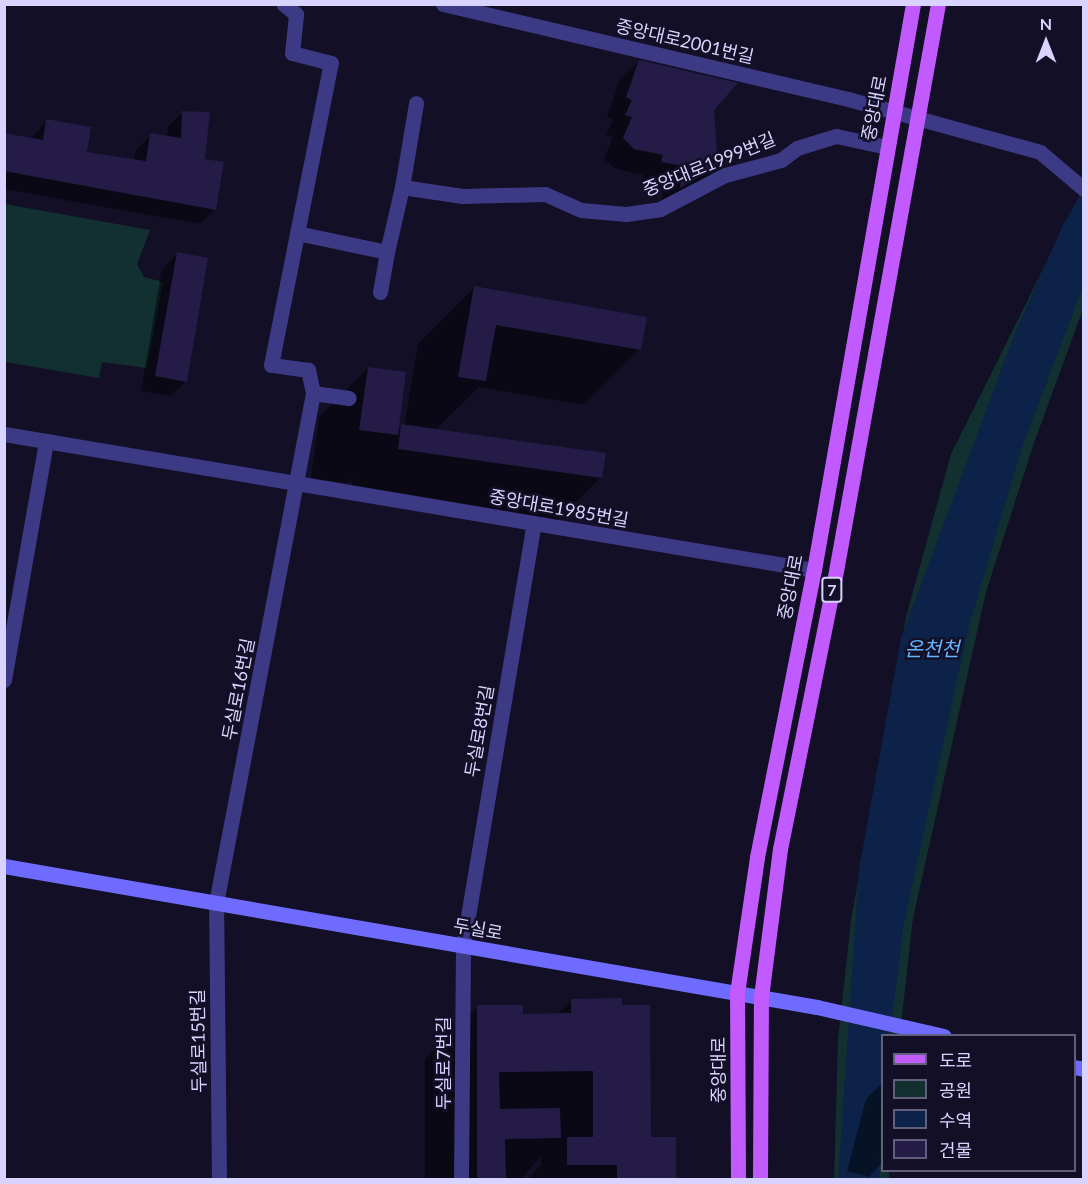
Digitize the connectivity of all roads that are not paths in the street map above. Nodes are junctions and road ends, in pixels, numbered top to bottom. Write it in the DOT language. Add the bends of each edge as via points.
graph roads {
  1 [pos="283,4"];
  2 [pos="443,4"];
  3 [pos="913,4"];
  4 [pos="938,4"];
  5 [pos="416,103"];
  6 [pos="894,112"];
  7 [pos="916,119"];
  8 [pos="886,147"];
  9 [pos="402,187"];
  10 [pos="1081,187"];
  11 [pos="297,233"];
  12 [pos="387,252"];
  13 [pos="380,292"];
  14 [pos="313,393"];
  15 [pos="349,398"];
  16 [pos="4,434"];
  17 [pos="46,441"];
  18 [pos="298,484"];
  19 [pos="534,523"];
  20 [pos="814,570"];
  21 [pos="4,680"];
  22 [pos="4,866"];
  23 [pos="216,903"];
  24 [pos="463,946"];
  25 [pos="737,993"];
  26 [pos="761,998"];
  27 [pos="939,1034"];
  28 [pos="219,1179"];
  29 [pos="461,1179"];
  30 [pos="738,1179"];
  31 [pos="760,1179"];
  1 -- 11 [label="street" via="296,14 292,53 331,63"];
  2 -- 6 [label="street, 중앙대로2001번길"];
  3 -- 6 [label="main road, 중앙대로 / 7"];
  4 -- 7 [label="main road, 7"];
  5 -- 9 [label="street"];
  6 -- 7 [label="street, 중앙대로2001번길"];
  6 -- 8 [label="main road, 중앙대로 / 7"];
  7 -- 10 [label="street" via="1040,152"];
  7 -- 26 [label="main road, 7" via="834,582 780,849"];
  8 -- 9 [label="street, 중앙대로1999번길" via="836,136 797,148 782,160 725,176 660,208 626,214 581,210 545,194 462,196"];
  8 -- 20 [label="main road, 중앙대로 / 7"];
  9 -- 12 [label="street"];
  11 -- 12 [label="street"];
  11 -- 14 [label="street" via="271,365 308,370"];
  12 -- 13 [label="street"];
  14 -- 15 [label="street"];
  14 -- 18 [label="street"];
  16 -- 17 [label="street, 중앙대로1985번길"];
  17 -- 18 [label="street, 중앙대로1985번길"];
  17 -- 21 [label="street"];
  18 -- 19 [label="street, 중앙대로1985번길"];
  18 -- 23 [label="street, 두실로16번길"];
  19 -- 20 [label="street, 중앙대로1985번길"];
  19 -- 24 [label="street, 두실로8번길"];
  20 -- 25 [label="main road, 중앙대로 / 7" via="757,857"];
  22 -- 23 [label="main road, 두실로"];
  23 -- 24 [label="main road, 두실로"];
  23 -- 28 [label="street, 두실로15번길"];
  24 -- 25 [label="main road, 두실로"];
  24 -- 29 [label="street, 두실로7번길"];
  25 -- 26 [label="main road, 두실로"];
  25 -- 30 [label="main road, 중앙대로 / 7"];
  26 -- 27 [label="main road, 두실로"];
  26 -- 31 [label="main road, 7"];
}
